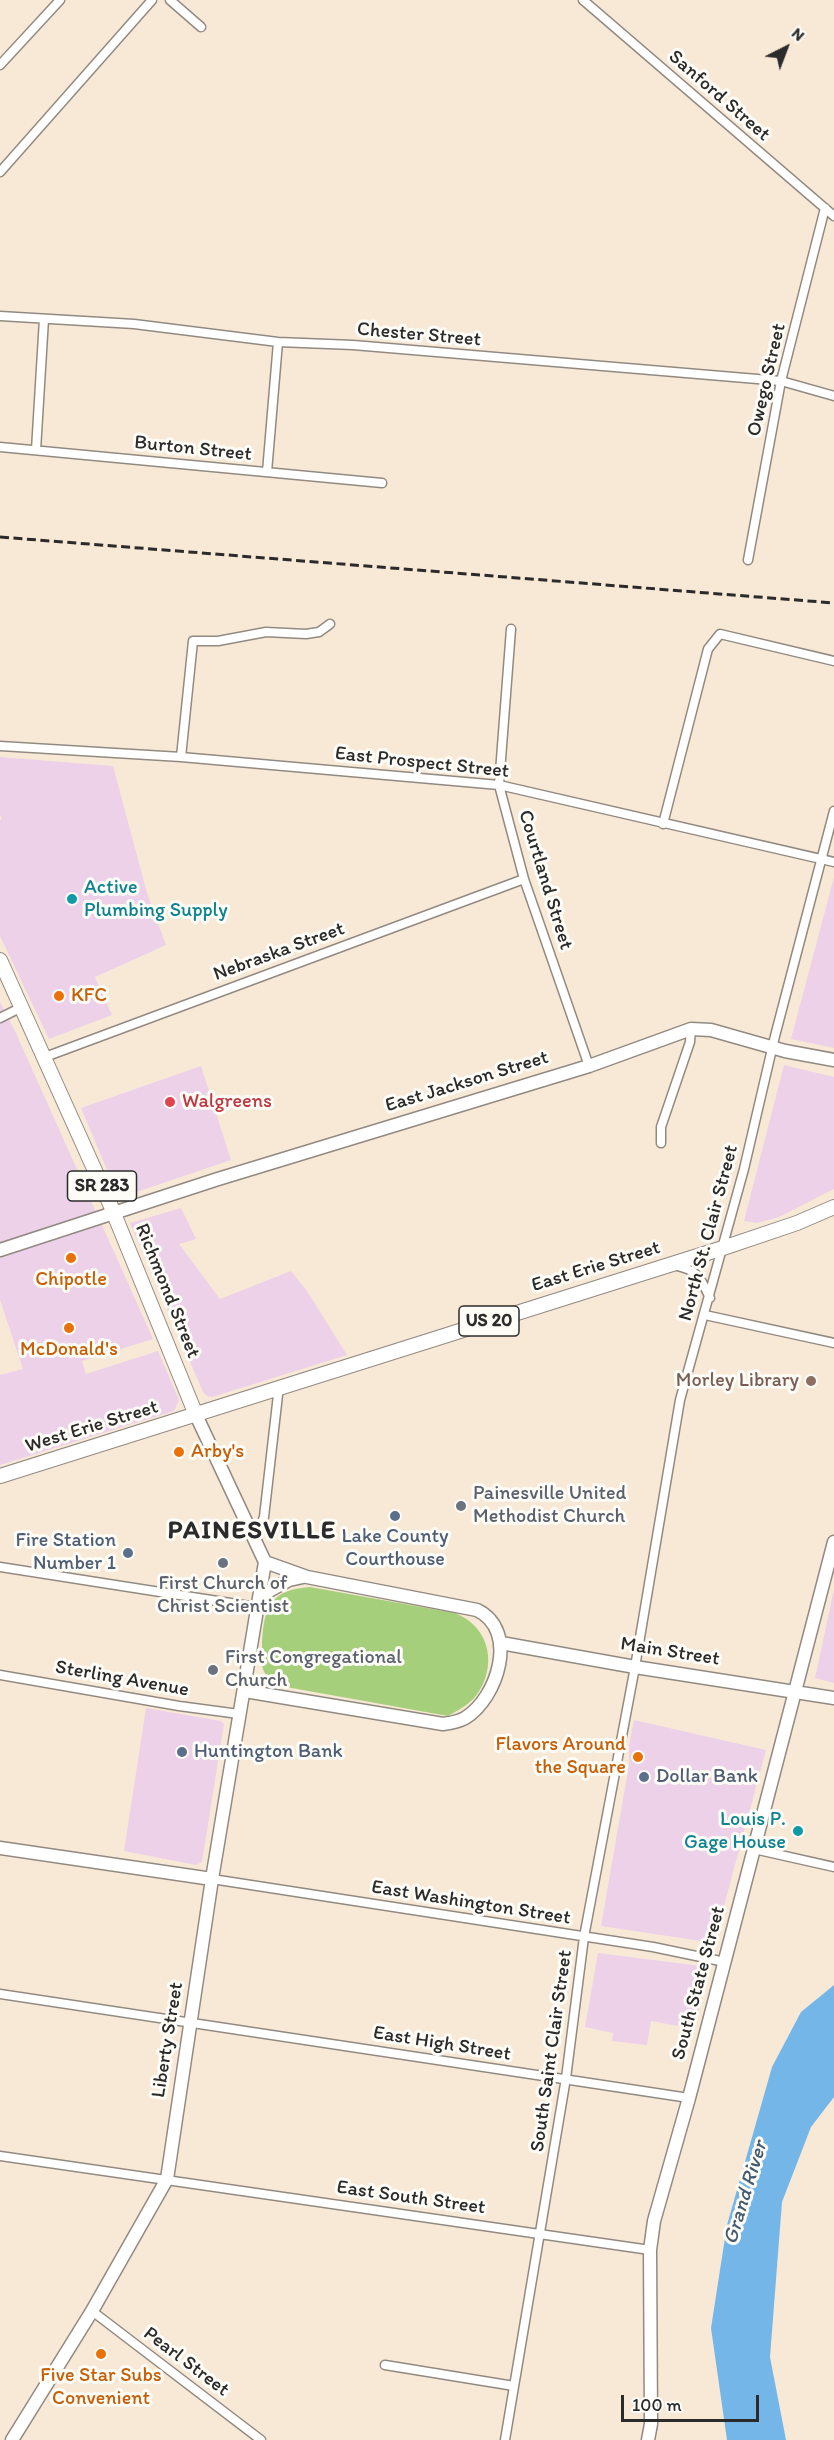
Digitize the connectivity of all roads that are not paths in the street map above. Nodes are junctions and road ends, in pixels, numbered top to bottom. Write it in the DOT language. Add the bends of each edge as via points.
graph roads {
  1 [pos="60,0"];
  2 [pos="153,0"];
  3 [pos="170,0"];
  4 [pos="583,0"];
  5 [pos="201,27"];
  6 [pos="0,65"];
  7 [pos="0,172"];
  8 [pos="825,208"];
  9 [pos="834,216"];
  10 [pos="0,316"];
  11 [pos="44,320"];
  12 [pos="278,342"];
  13 [pos="781,381"];
  14 [pos="834,396"];
  15 [pos="0,447"];
  16 [pos="36,450"];
  17 [pos="267,472"];
  18 [pos="382,483"];
  19 [pos="748,560"];
  20 [pos="330,624"];
  21 [pos="511,628"];
  22 [pos="834,661"];
  23 [pos="0,746"];
  24 [pos="182,757"];
  25 [pos="499,785"];
  26 [pos="834,811"];
  27 [pos="663,824"];
  28 [pos="821,859"];
  29 [pos="834,861"];
  30 [pos="524,879"];
  31 [pos="0,960"];
  32 [pos="22,1007"];
  33 [pos="0,1018"];
  34 [pos="691,1029"];
  35 [pos="773,1047"];
  36 [pos="45,1057"];
  37 [pos="834,1060"];
  38 [pos="589,1065"];
  39 [pos="661,1143"];
  40 [pos="834,1207"];
  41 [pos="114,1214"];
  42 [pos="723,1248"];
  43 [pos="0,1251"];
  44 [pos="671,1264"];
  45 [pos="710,1299"];
  46 [pos="705,1316"];
  47 [pos="834,1343"];
  48 [pos="279,1386"];
  49 [pos="196,1415"];
  50 [pos="0,1476"];
  51 [pos="253,1536"];
  52 [pos="834,1542"];
  53 [pos="264,1562"];
  54 [pos="0,1567"];
  55 [pos="307,1577"];
  56 [pos="258,1601"];
  57 [pos="501,1642"];
  58 [pos="635,1667"];
  59 [pos="0,1675"];
  60 [pos="245,1691"];
  61 [pos="794,1692"];
  62 [pos="834,1698"];
  63 [pos="239,1714"];
  64 [pos="0,1848"];
  65 [pos="754,1849"];
  66 [pos="834,1867"];
  67 [pos="212,1879"];
  68 [pos="584,1937"];
  69 [pos="725,1962"];
  70 [pos="0,1994"];
  71 [pos="190,2023"];
  72 [pos="566,2078"];
  73 [pos="689,2098"];
  74 [pos="0,2156"];
  75 [pos="167,2179"];
  76 [pos="541,2234"];
  77 [pos="650,2250"];
  78 [pos="92,2311"];
  79 [pos="385,2365"];
  80 [pos="514,2386"];
  81 [pos="651,2424"];
  82 [pos="12,2440"];
  83 [pos="261,2440"];
  84 [pos="505,2440"];
  85 [pos="648,2440"];
  86 [pos="656,2440"];
  1 -- 6 [label="street"];
  2 -- 7 [label="street"];
  3 -- 5 [label="street"];
  4 -- 8 [label="street, Sanford Street"];
  8 -- 9 [label="street, Sanford Street"];
  8 -- 13 [label="street, Owego Street"];
  10 -- 11 [label="street, Chester Street"];
  11 -- 12 [label="street, Chester Street" via="134,324"];
  11 -- 16 [label="street"];
  12 -- 13 [label="street, Chester Street"];
  12 -- 17 [label="street"];
  13 -- 14 [label="street, Chester Street"];
  13 -- 19 [label="street, Owego Street"];
  15 -- 16 [label="street, Burton Street"];
  16 -- 17 [label="street, Burton Street"];
  17 -- 18 [label="street, Burton Street"];
  20 -- 24 [label="street" via="319,632 306,634 266,632 218,641 193,641"];
  21 -- 25 [label="street, Courtland Street"];
  22 -- 27 [label="street" via="720,634 708,649"];
  23 -- 24 [label="street, East Prospect Street"];
  24 -- 25 [label="street, East Prospect Street"];
  25 -- 27 [label="street, East Prospect Street"];
  25 -- 30 [label="street, Courtland Street"];
  26 -- 28 [label="street, North St. Clair Street"];
  27 -- 28 [label="street, East Prospect Street"];
  28 -- 29 [label="street, East Prospect Street"];
  28 -- 35 [label="street, North St. Clair Street"];
  30 -- 36 [label="street, Nebraska Street"];
  30 -- 38 [label="street, Courtland Street"];
  31 -- 32 [label="main road, Richmond Street / SR 283"];
  32 -- 33 [label="street"];
  32 -- 36 [label="main road, Richmond Street / SR 283"];
  34 -- 35 [label="street, East Jackson Street" via="711,1030"];
  34 -- 38 [label="street, East Jackson Street"];
  34 -- 39 [label="street" via="661,1126"];
  35 -- 37 [label="street, East Jackson Street"];
  35 -- 42 [label="street, North St. Clair Street"];
  36 -- 41 [label="main road, Richmond Street / SR 283"];
  38 -- 41 [label="street, East Jackson Street"];
  40 -- 42 [label="main road, East Erie Street / US 20"];
  41 -- 43 [label="street, East Jackson Street"];
  41 -- 49 [label="main road, Richmond Street / SR 283"];
  42 -- 44 [label="main road, East Erie Street / US 20"];
  42 -- 45 [label="street, North St. Clair Street"];
  44 -- 45 [label="street" via="691,1269 699,1276"];
  44 -- 48 [label="main road, East Erie Street / US 20"];
  45 -- 46 [label="street, North St. Clair Street"];
  46 -- 47 [label="street"];
  46 -- 58 [label="street, North St. Clair Street" via="680,1400"];
  48 -- 49 [label="main road, East Erie Street / US 20"];
  48 -- 51 [label="street" via="264,1517"];
  49 -- 50 [label="main road, West Erie Street / US 20"];
  49 -- 51 [label="street, Richmond Street"];
  51 -- 53 [label="street, Richmond Street"];
  52 -- 61 [label="street, South State Street"];
  53 -- 55 [label="street"];
  53 -- 56 [label="street, Richmond Street"];
  54 -- 56 [label="street"];
  55 -- 56 [label="street" via="289,1580"];
  55 -- 57 [label="street" via="477,1610 493,1621"];
  56 -- 60 [label="street, Liberty Street"];
  57 -- 58 [label="street, Main Street"];
  57 -- 60 [label="street" via="491,1688 477,1708 456,1722 443,1724"];
  58 -- 61 [label="street, Main Street"];
  58 -- 68 [label="street, South Saint Clair Street"];
  59 -- 63 [label="street, Sterling Avenue"];
  60 -- 63 [label="street, Liberty Street"];
  61 -- 62 [label="street, Main Street"];
  61 -- 65 [label="street, South State Street"];
  63 -- 67 [label="street, Liberty Street"];
  64 -- 67 [label="street"];
  65 -- 66 [label="street"];
  65 -- 69 [label="street, South State Street"];
  67 -- 68 [label="street, East Washington Street"];
  67 -- 71 [label="street, Liberty Street"];
  68 -- 69 [label="street, East Washington Street"];
  68 -- 72 [label="street, South Saint Clair Street"];
  69 -- 73 [label="street, South State Street"];
  70 -- 71 [label="street, East High Street"];
  71 -- 72 [label="street, East High Street"];
  71 -- 75 [label="street, Liberty Street"];
  72 -- 73 [label="street, East High Street"];
  72 -- 76 [label="street, South Saint Clair Street"];
  73 -- 77 [label="street, South State Street" via="654,2221"];
  74 -- 75 [label="street, East South Street"];
  75 -- 76 [label="street, East South Street"];
  75 -- 78 [label="street, Liberty Street"];
  76 -- 77 [label="street, East South Street"];
  76 -- 80 [label="street, South Saint Clair Street"];
  77 -- 81 [label="street, South State Street"];
  78 -- 82 [label="street, Liberty Street"];
  78 -- 83 [label="street, Pearl Street"];
  79 -- 80 [label="street"];
  80 -- 84 [label="street, South Saint Clair Street"];
  81 -- 85 [label="street, South State Street"];
  81 -- 86 [label="street"];
}
